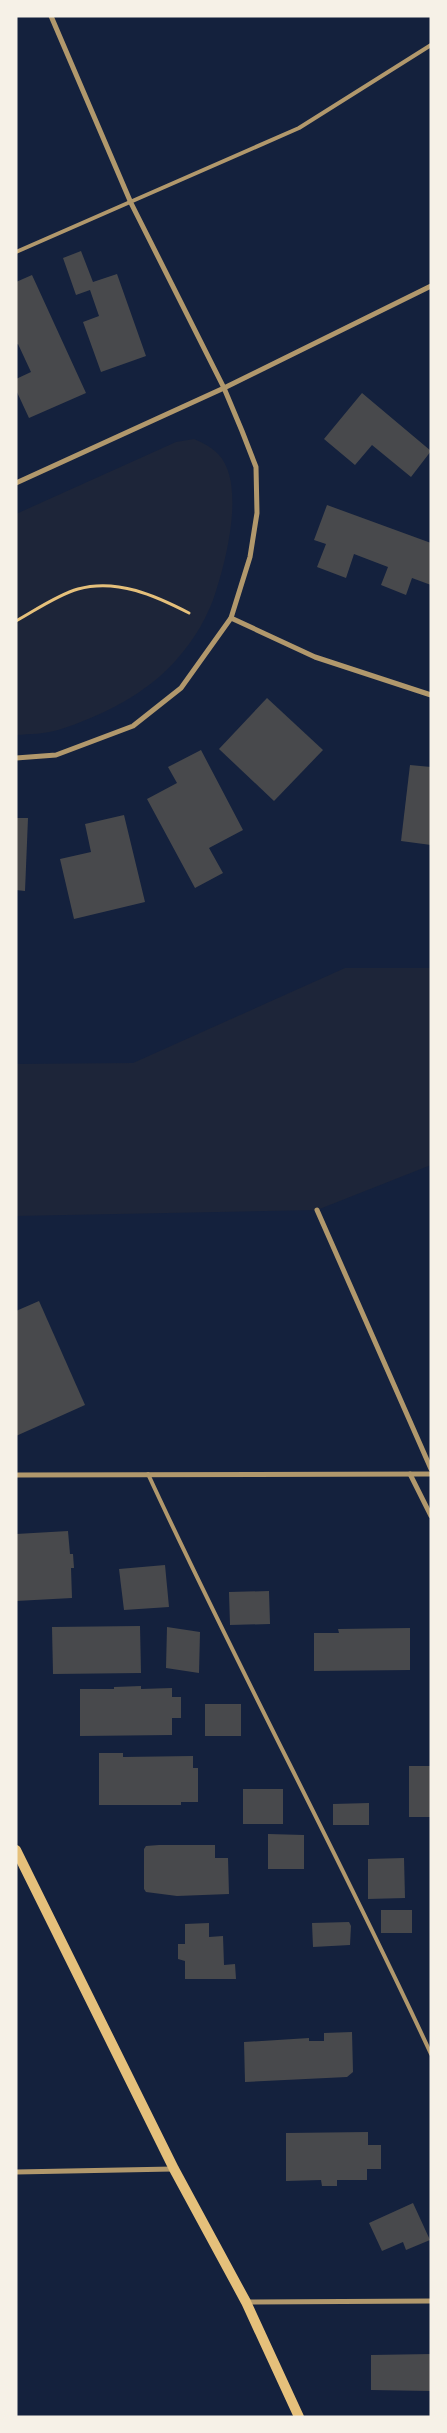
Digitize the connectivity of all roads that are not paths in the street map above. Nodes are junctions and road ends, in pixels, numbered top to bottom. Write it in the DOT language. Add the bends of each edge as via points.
graph roads {
  1 [pos="52,16"];
  2 [pos="431,45"];
  3 [pos="132,203"];
  4 [pos="16,252"];
  5 [pos="431,286"];
  6 [pos="224,388"];
  7 [pos="16,483"];
  8 [pos="231,618"];
  9 [pos="431,695"];
  10 [pos="16,758"];
  11 [pos="316,1210"];
  12 [pos="431,1469"];
  13 [pos="148,1474"];
  14 [pos="410,1474"];
  15 [pos="431,1474"];
  16 [pos="16,1475"];
  17 [pos="431,1516"];
  18 [pos="16,1850"];
  19 [pos="431,2054"];
  20 [pos="174,2169"];
  21 [pos="16,2172"];
  22 [pos="431,2301"];
  23 [pos="246,2302"];
  24 [pos="299,2417"];
  1 -- 3 [label="street"];
  2 -- 3 [label="lane" via="299,128"];
  3 -- 4 [label="lane"];
  3 -- 6 [label="street"];
  5 -- 6 [label="street"];
  6 -- 7 [label="street"];
  6 -- 8 [label="street" via="256,467 257,513 250,557"];
  8 -- 9 [label="street" via="315,657"];
  8 -- 10 [label="street" via="181,688 133,726 56,755"];
  11 -- 12 [label="street"];
  13 -- 14 [label="street"];
  13 -- 16 [label="street"];
  13 -- 19 [label="lane"];
  14 -- 15 [label="street"];
  14 -- 17 [label="street"];
  18 -- 20 [label="main road"];
  20 -- 21 [label="street"];
  20 -- 23 [label="main road"];
  22 -- 23 [label="street"];
  23 -- 24 [label="main road"];
}
